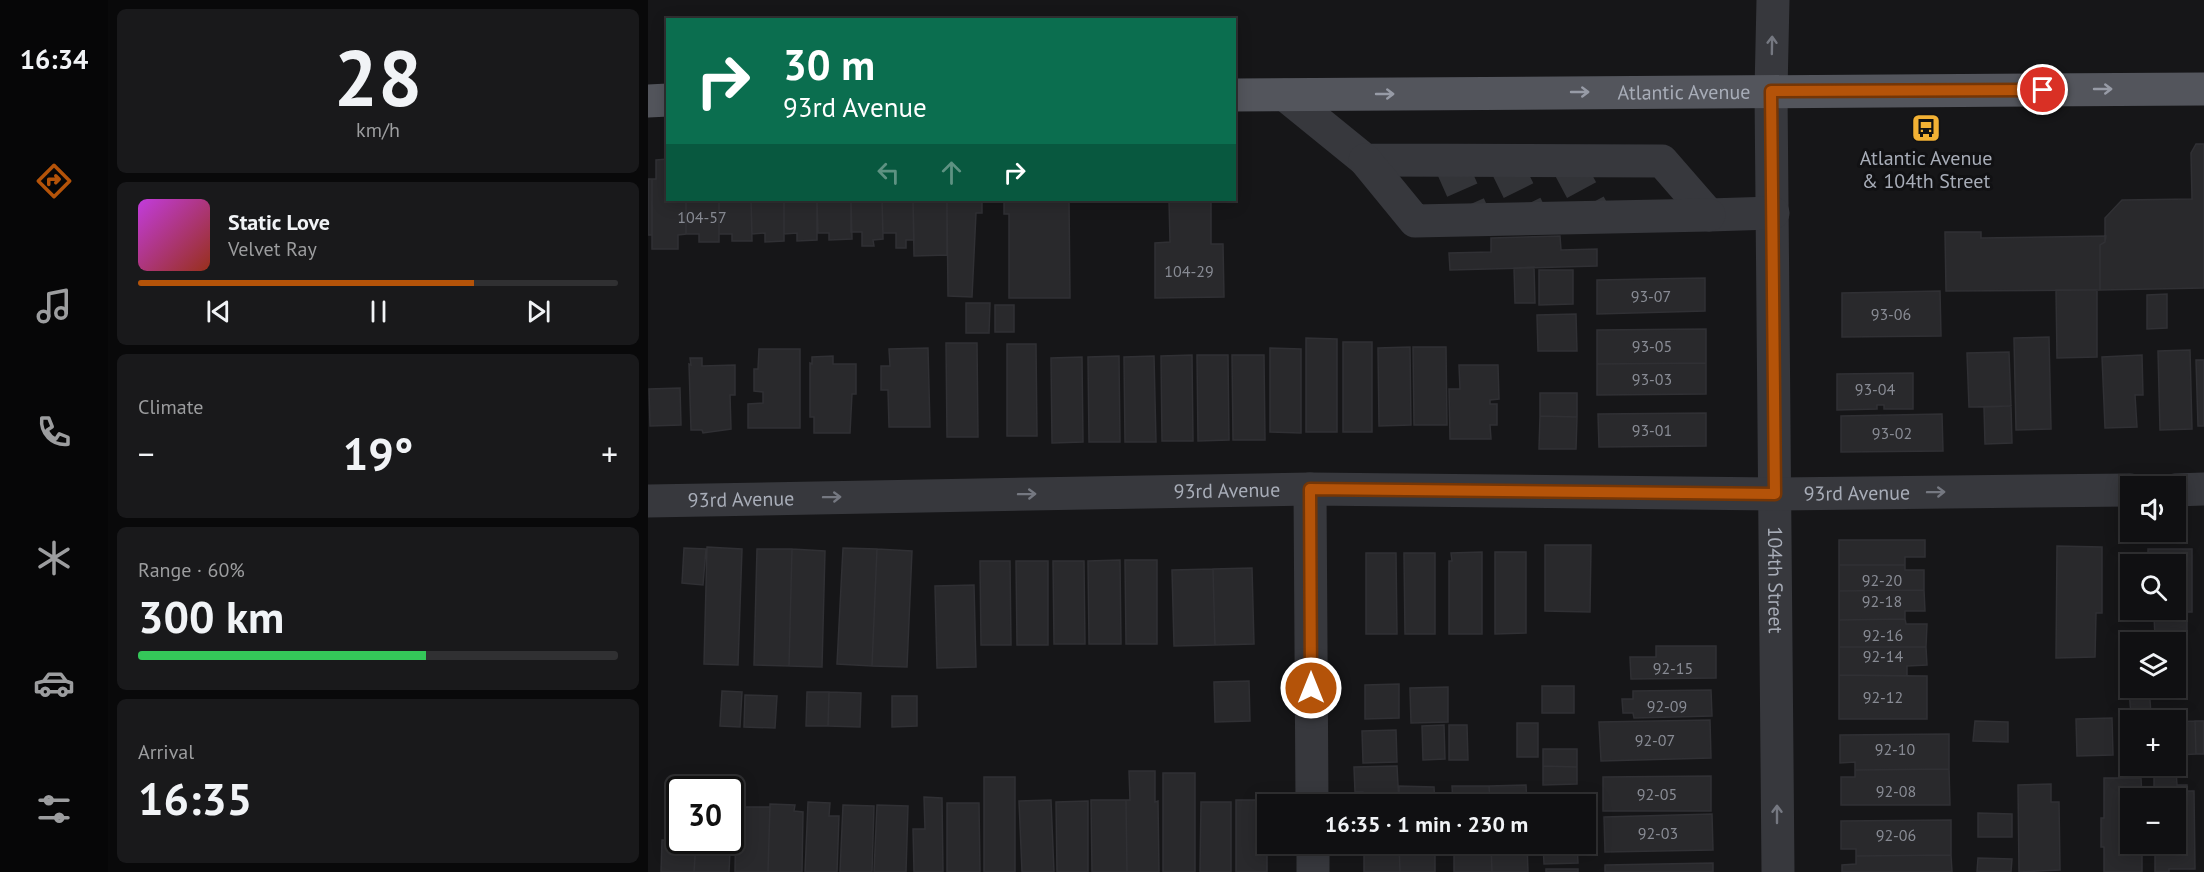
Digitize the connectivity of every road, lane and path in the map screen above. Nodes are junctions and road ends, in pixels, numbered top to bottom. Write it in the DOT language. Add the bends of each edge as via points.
graph roads {
  1 [pos="1773,0"];
  2 [pos="2204,89"];
  3 [pos="1771,91"];
  4 [pos="1236,95"];
  5 [pos="1285,95"];
  6 [pos="648,100"];
  7 [pos="666,100"];
  8 [pos="1365,160"];
  9 [pos="1773,213"];
  10 [pos="1708,215"];
  11 [pos="1310,489"];
  12 [pos="2204,489"];
  13 [pos="2120,490"];
  14 [pos="2186,490"];
  15 [pos="1775,494"];
  16 [pos="648,501"];
  17 [pos="1312,794"];
  18 [pos="1312,854"];
  19 [pos="1313,872"];
  20 [pos="1778,872"];
  3 -- 1 [label="street, 104th Street, one-way"];
  3 -- 2 [label="main road, Atlantic Avenue, one-way"];
  5 -- 3 [label="main road, Atlantic Avenue, one-way"];
  3 -- 9 [label="street, 104th Street"];
  4 -- 5 [label="main road, Atlantic Avenue"];
  5 -- 8 [label="street"];
  6 -- 7 [label="main road"];
  8 -- 10 [label="street" via="1662,161"];
  8 -- 10 [label="street" via="1415,220"];
  9 -- 10 [label="street"];
  9 -- 15 [label="street, 104th Street"];
  11 -- 15 [label="street, 93rd Avenue"];
  16 -- 11 [label="street, 93rd Avenue, one-way"];
  11 -- 17 [label="street"];
  12 -- 14 [label="street"];
  15 -- 13 [label="street, 93rd Avenue, one-way"];
  20 -- 15 [label="street, 104th Street, one-way"];
  18 -- 19 [label="street"];
}
